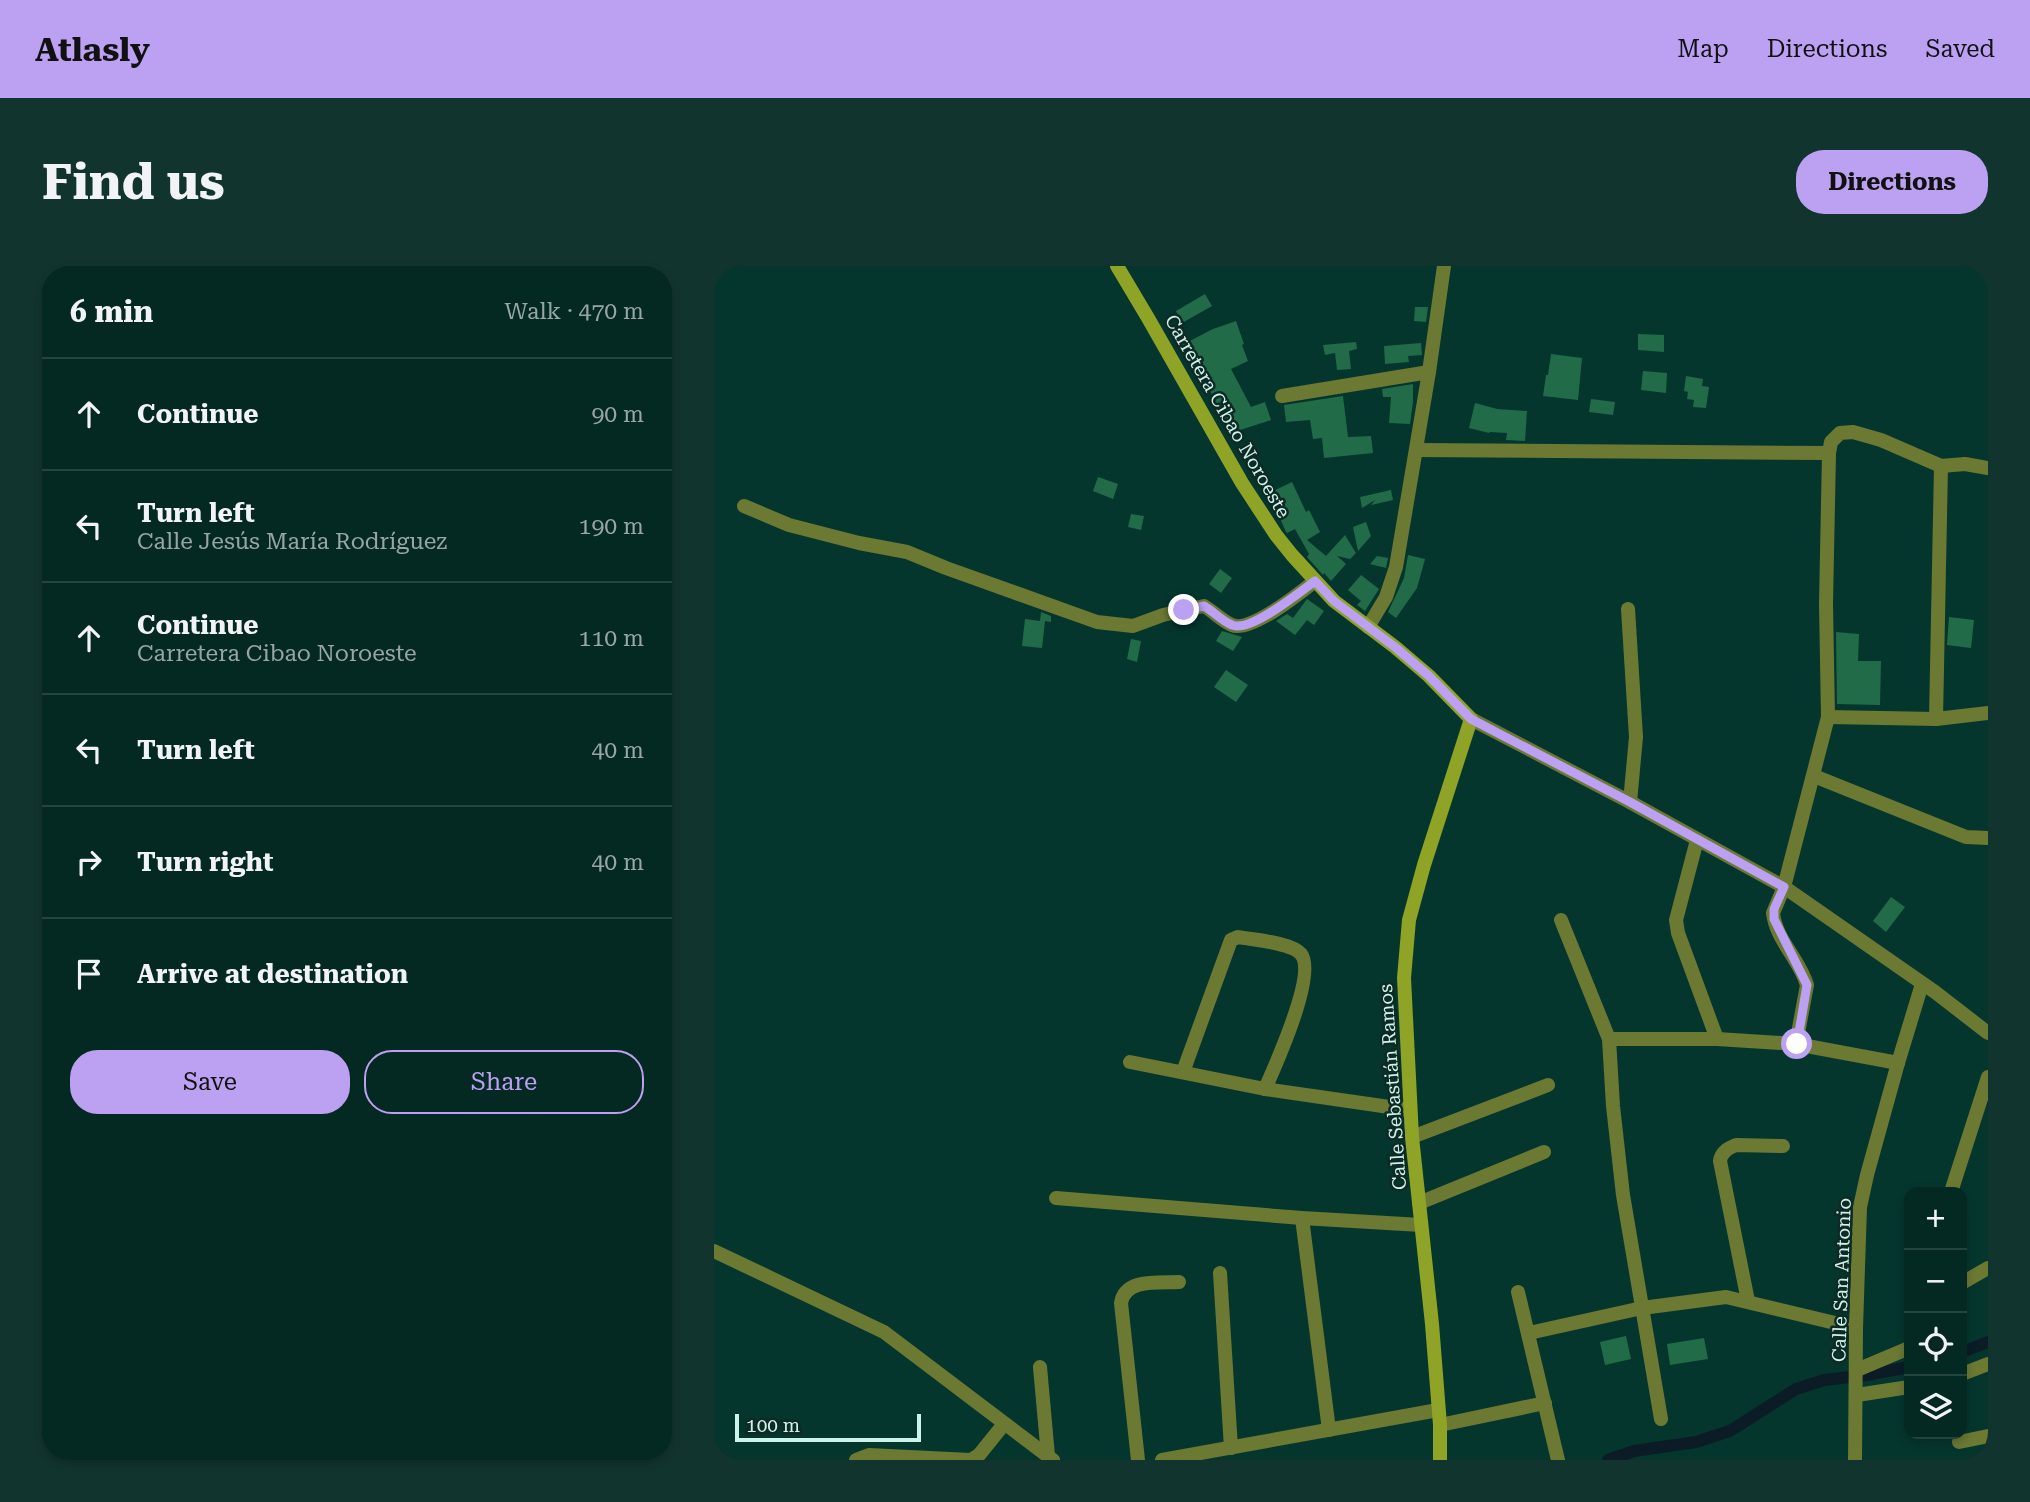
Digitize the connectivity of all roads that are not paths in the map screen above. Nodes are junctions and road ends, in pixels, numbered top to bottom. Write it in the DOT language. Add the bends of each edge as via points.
graph roads {
  1 [pos="1117,266"];
  2 [pos="1444,266"];
  3 [pos="1429,372"];
  4 [pos="1282,396"];
  5 [pos="1416,450"];
  6 [pos="1829,453"];
  7 [pos="1941,466"];
  8 [pos="1988,468"];
  9 [pos="744,506"];
  10 [pos="1315,581"];
  11 [pos="1628,609"];
  12 [pos="1368,627"];
  13 [pos="1988,713"];
  14 [pos="1828,717"];
  15 [pos="1471,719"];
  16 [pos="1936,719"];
  17 [pos="1814,776"];
  18 [pos="1630,802"];
  19 [pos="1988,838"];
  20 [pos="1697,840"];
  21 [pos="1784,887"];
  22 [pos="1562,920"];
  23 [pos="1922,984"];
  24 [pos="1988,1033"];
  25 [pos="1609,1039"];
  26 [pos="1717,1040"];
  27 [pos="1797,1044"];
  28 [pos="1130,1062"];
  29 [pos="1898,1063"];
  30 [pos="1183,1072"];
  31 [pos="1988,1077"];
  32 [pos="1548,1085"];
  33 [pos="1265,1089"];
  34 [pos="1410,1110"];
  35 [pos="1412,1137"];
  36 [pos="1783,1146"];
  37 [pos="1544,1152"];
  38 [pos="1953,1187"];
  39 [pos="1056,1198"];
  40 [pos="1419,1203"];
  41 [pos="1302,1218"];
  42 [pos="1421,1224"];
  43 [pos="714,1251"];
  44 [pos="1988,1268"];
  45 [pos="1220,1273"];
  46 [pos="1967,1280"];
  47 [pos="1179,1282"];
  48 [pos="1518,1292"];
  49 [pos="1748,1301"];
  50 [pos="1642,1308"];
  51 [pos="1856,1328"];
  52 [pos="1528,1332"];
  53 [pos="1904,1350"];
  54 [pos="1988,1364"];
  55 [pos="1040,1367"];
  56 [pos="1857,1371"];
  57 [pos="1967,1372"];
  58 [pos="1904,1387"];
  59 [pos="1857,1392"];
  60 [pos="1545,1404"];
  61 [pos="1438,1410"];
  62 [pos="1661,1419"];
  63 [pos="1004,1424"];
  64 [pos="1440,1425"];
  65 [pos="1329,1430"];
  66 [pos="1988,1436"];
  67 [pos="1959,1442"];
  68 [pos="1231,1448"];
  69 [pos="1050,1458"];
  70 [pos="856,1460"];
  71 [pos="971,1460"];
  72 [pos="1138,1460"];
  73 [pos="1162,1460"];
  74 [pos="1440,1460"];
  75 [pos="1558,1460"];
  76 [pos="1855,1460"];
  1 -- 10 [label="main road, Carretera Cibao Noroeste" via="1242,483 1276,535"];
  2 -- 3 [label="street"];
  3 -- 4 [label="street"];
  3 -- 5 [label="street"];
  5 -- 6 [label="street"];
  5 -- 12 [label="street" via="1396,567"];
  6 -- 7 [label="street" via="1831,442 1840,433 1853,432"];
  6 -- 14 [label="street"];
  7 -- 8 [label="street"];
  7 -- 16 [label="street"];
  9 -- 10 [label="street" via="789,525 907,552 1115,625 1133,626 1204,606 1234,626 1245,625 1278,609"];
  10 -- 12 [label="main road, Carretera Cibao Noroeste"];
  11 -- 18 [label="street" via="1636,737"];
  12 -- 15 [label="main road, Carretera Cibao Noroeste" via="1429,676"];
  13 -- 16 [label="street"];
  14 -- 16 [label="street"];
  14 -- 17 [label="street"];
  15 -- 18 [label="street"];
  15 -- 34 [label="main road, Calle Sebastián Ramos" via="1409,920 1404,978"];
  17 -- 19 [label="street" via="1966,837"];
  17 -- 21 [label="street"];
  18 -- 20 [label="street"];
  20 -- 21 [label="street"];
  20 -- 26 [label="street" via="1676,920"];
  21 -- 23 [label="street"];
  21 -- 27 [label="street" via="1774,919 1807,985"];
  22 -- 25 [label="street"];
  23 -- 24 [label="street"];
  23 -- 29 [label="street, Calle San Antonio"];
  25 -- 26 [label="street"];
  25 -- 50 [label="street" via="1623,1195"];
  26 -- 27 [label="street"];
  27 -- 29 [label="street"];
  28 -- 30 [label="street"];
  29 -- 51 [label="street, Calle San Antonio" via="1860,1207"];
  30 -- 33 [label="street"];
  30 -- 33 [label="street" via="1231,940 1238,937 1288,946 1301,954 1305,966 1296,1013"];
  31 -- 38 [label="street"];
  32 -- 35 [label="street"];
  33 -- 34 [label="street"];
  34 -- 35 [label="main road, Calle Sebastián Ramos"];
  35 -- 40 [label="main road, Calle Sebastián Ramos"];
  36 -- 49 [label="street" via="1736,1144 1721,1156"];
  37 -- 40 [label="street"];
  39 -- 41 [label="street"];
  40 -- 42 [label="main road, Calle Sebastián Ramos"];
  41 -- 42 [label="street"];
  41 -- 65 [label="street"];
  42 -- 61 [label="main road, Calle Sebastián Ramos"];
  43 -- 63 [label="street" via="884,1332"];
  44 -- 46 [label="street"];
  45 -- 68 [label="street"];
  47 -- 72 [label="street" via="1137,1285 1122,1297"];
  48 -- 52 [label="street"];
  49 -- 50 [label="street" via="1716,1297"];
  49 -- 51 [label="street"];
  50 -- 52 [label="street"];
  50 -- 62 [label="street"];
  51 -- 56 [label="street, Calle San Antonio"];
  52 -- 60 [label="street"];
  53 -- 56 [label="street"];
  54 -- 57 [label="street"];
  55 -- 69 [label="street"];
  56 -- 59 [label="street, Calle San Antonio"];
  58 -- 59 [label="street"];
  59 -- 76 [label="street, Calle San Antonio"];
  60 -- 64 [label="street"];
  60 -- 75 [label="street"];
  61 -- 64 [label="main road, Calle Sebastián Ramos"];
  61 -- 65 [label="street"];
  63 -- 69 [label="street"];
  63 -- 71 [label="street"];
  64 -- 74 [label="main road, Calle Sebastián Ramos"];
  65 -- 68 [label="street"];
  66 -- 67 [label="street"];
  68 -- 73 [label="street"];
  70 -- 71 [label="street" via="869,1455"];
}
